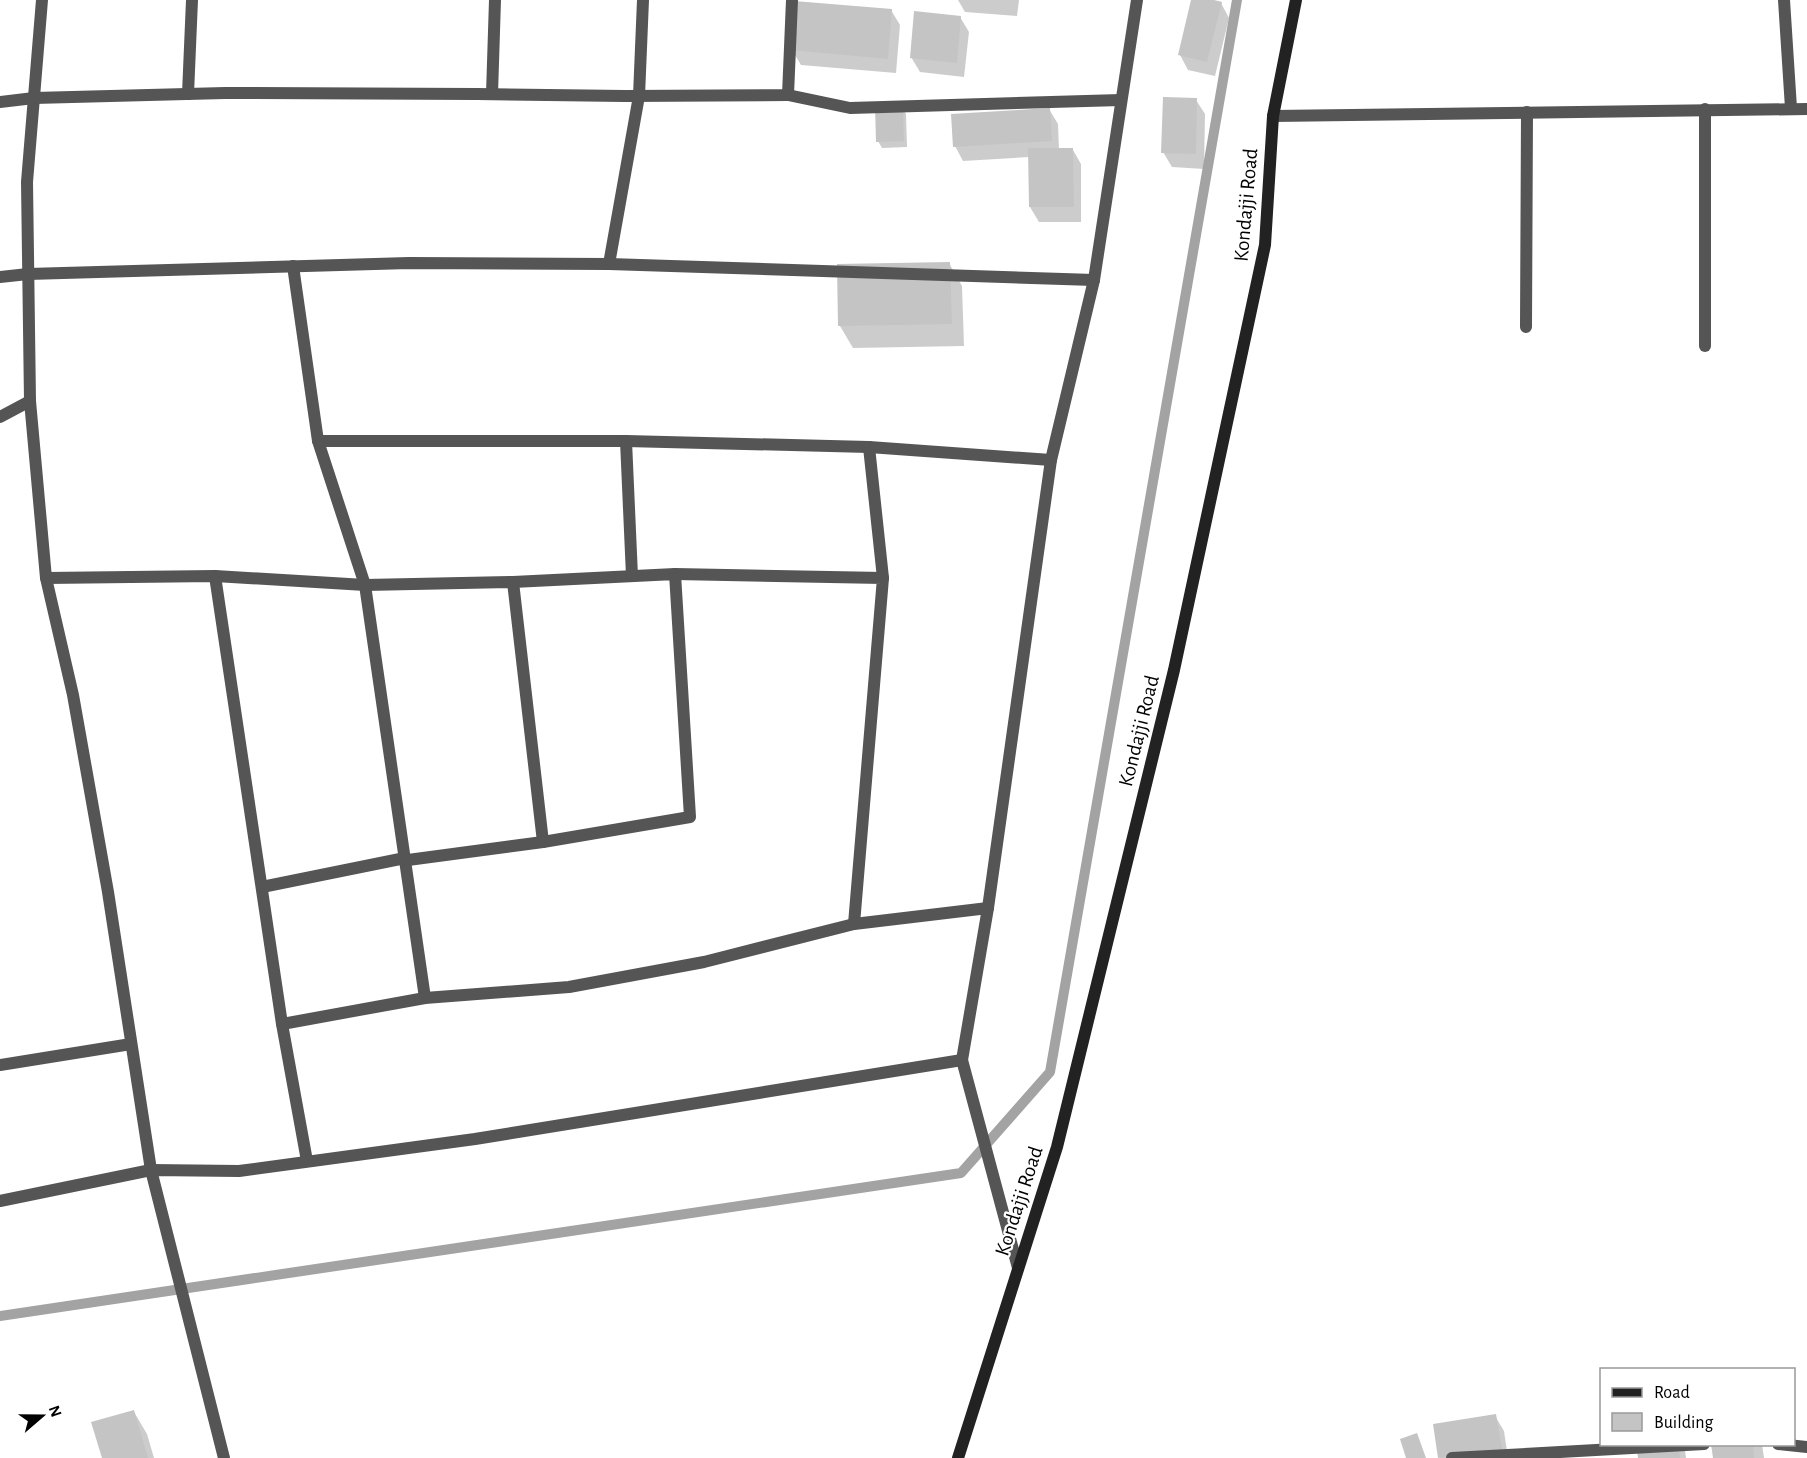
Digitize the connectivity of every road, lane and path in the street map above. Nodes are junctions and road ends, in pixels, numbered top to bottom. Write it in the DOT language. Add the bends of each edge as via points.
graph roads {
  1 [pos="42,0"];
  2 [pos="192,0"];
  3 [pos="495,0"];
  4 [pos="643,0"];
  5 [pos="792,0"];
  6 [pos="1137,0"];
  7 [pos="1296,0"];
  8 [pos="1784,0"];
  9 [pos="188,94"];
  10 [pos="492,94"];
  11 [pos="788,95"];
  12 [pos="639,96"];
  13 [pos="34,98"];
  14 [pos="1121,100"];
  15 [pos="0,102"];
  16 [pos="1791,108"];
  17 [pos="1807,108"];
  18 [pos="1705,109"];
  19 [pos="1527,112"];
  20 [pos="1273,116"];
  21 [pos="609,264"];
  22 [pos="293,266"];
  23 [pos="28,274"];
  24 [pos="0,277"];
  25 [pos="1094,280"];
  26 [pos="1526,327"];
  27 [pos="1705,346"];
  28 [pos="30,401"];
  29 [pos="0,417"];
  30 [pos="318,441"];
  31 [pos="626,441"];
  32 [pos="869,447"];
  33 [pos="1051,460"];
  34 [pos="675,574"];
  35 [pos="215,576"];
  36 [pos="632,576"];
  37 [pos="46,578"];
  38 [pos="883,578"];
  39 [pos="513,582"];
  40 [pos="365,585"];
  41 [pos="543,842"];
  42 [pos="405,858"];
  43 [pos="262,887"];
  44 [pos="988,908"];
  45 [pos="854,924"];
  46 [pos="425,998"];
  47 [pos="282,1024"];
  48 [pos="131,1044"];
  49 [pos="962,1059"];
  50 [pos="0,1065"];
  51 [pos="307,1161"];
  52 [pos="151,1170"];
  53 [pos="0,1201"];
  54 [pos="1018,1268"];
  55 [pos="1672,1446"];
  56 [pos="1785,1446"];
  57 [pos="1802,1451"];
  58 [pos="1496,1457"];
  59 [pos="224,1458"];
  60 [pos="957,1458"];
  61 [pos="1452,1458"];
  1 -- 13 [label="street"];
  2 -- 9 [label="street"];
  3 -- 10 [label="street"];
  4 -- 12 [label="street"];
  5 -- 11 [label="street"];
  6 -- 14 [label="street"];
  7 -- 20 [label="street, Kondajji Road"];
  8 -- 16 [label="street"];
  9 -- 10 [label="street"];
  9 -- 13 [label="street"];
  10 -- 12 [label="street"];
  11 -- 12 [label="street"];
  11 -- 14 [label="street" via="850,108"];
  12 -- 21 [label="street"];
  13 -- 15 [label="street"];
  13 -- 23 [label="street" via="27,182"];
  14 -- 25 [label="street"];
  16 -- 17 [label="street"];
  16 -- 18 [label="street"];
  18 -- 19 [label="street"];
  18 -- 27 [label="street"];
  19 -- 20 [label="street"];
  19 -- 26 [label="street"];
  20 -- 54 [label="street, Kondajji Road" via="1265,245 1176,659 1057,1148"];
  21 -- 22 [label="street"];
  21 -- 25 [label="street"];
  22 -- 23 [label="street"];
  22 -- 30 [label="street"];
  23 -- 24 [label="street"];
  23 -- 28 [label="street"];
  25 -- 33 [label="street"];
  28 -- 29 [label="street"];
  28 -- 37 [label="street"];
  30 -- 31 [label="street"];
  30 -- 40 [label="street"];
  31 -- 32 [label="street"];
  31 -- 36 [label="street"];
  32 -- 33 [label="street"];
  32 -- 38 [label="street"];
  33 -- 44 [label="street"];
  34 -- 36 [label="street"];
  34 -- 38 [label="street"];
  34 -- 41 [label="street" via="690,817"];
  35 -- 37 [label="street"];
  35 -- 40 [label="street"];
  35 -- 43 [label="street"];
  36 -- 39 [label="street"];
  37 -- 48 [label="street" via="73,695"];
  38 -- 45 [label="street"];
  39 -- 40 [label="street"];
  39 -- 41 [label="street"];
  40 -- 42 [label="street"];
  41 -- 42 [label="street"];
  42 -- 43 [label="street"];
  42 -- 46 [label="street"];
  43 -- 47 [label="street"];
  44 -- 45 [label="street"];
  44 -- 49 [label="street"];
  45 -- 46 [label="street" via="704,962 569,987"];
  46 -- 47 [label="street"];
  47 -- 51 [label="street"];
  48 -- 50 [label="street"];
  48 -- 52 [label="street"];
  49 -- 51 [label="street" via="475,1138"];
  49 -- 54 [label="street"];
  51 -- 52 [label="street" via="240,1171"];
  52 -- 53 [label="street"];
  52 -- 59 [label="street"];
  54 -- 60 [label="street, Kondajji Road"];
  55 -- 58 [label="street"];
  56 -- 57 [label="street"];
  58 -- 61 [label="street"];
}
